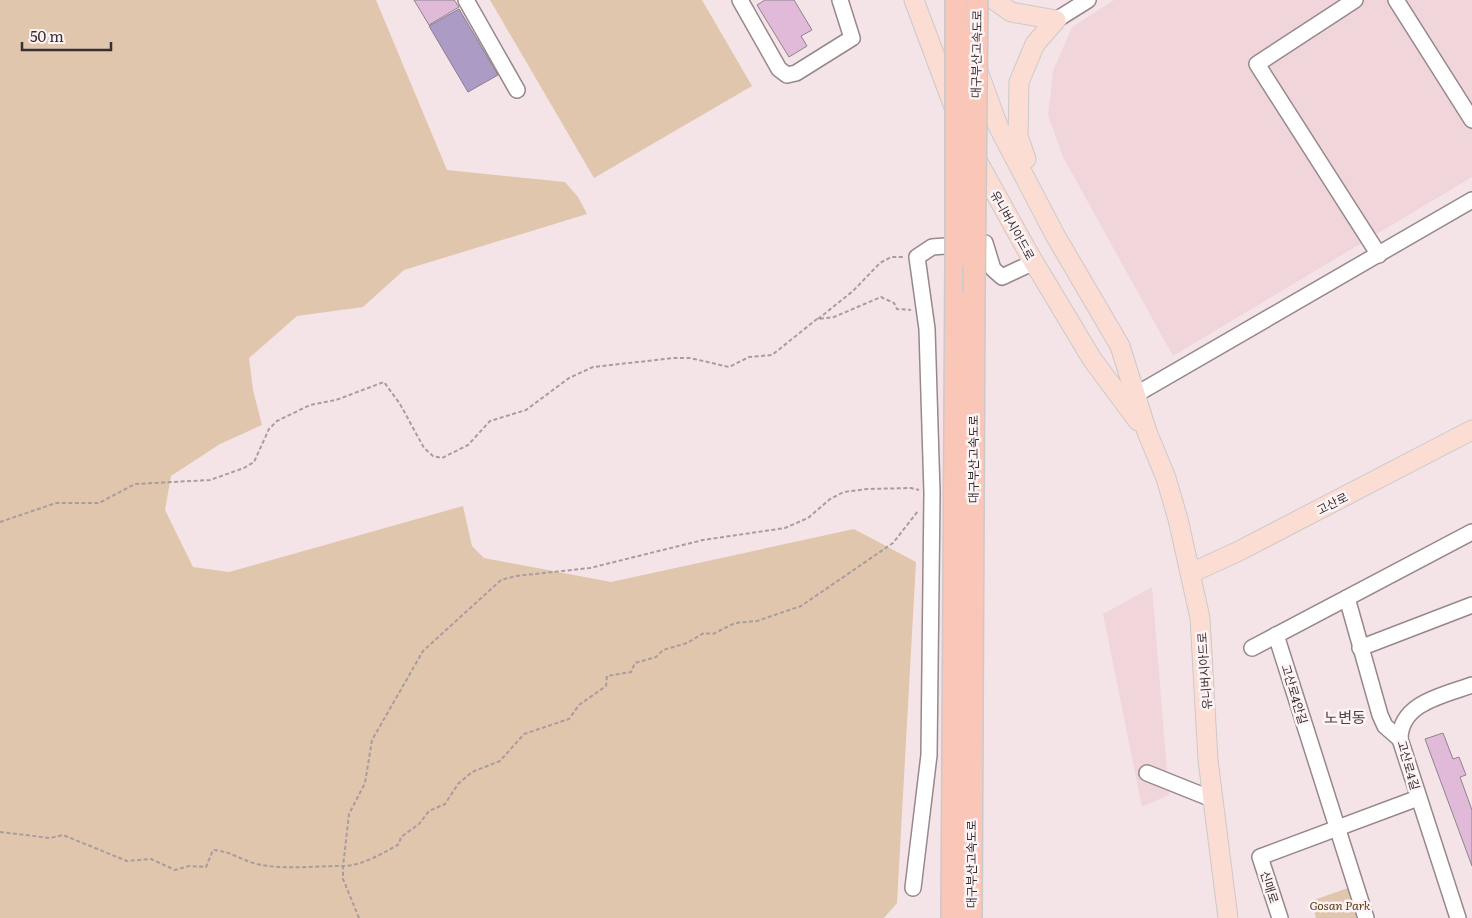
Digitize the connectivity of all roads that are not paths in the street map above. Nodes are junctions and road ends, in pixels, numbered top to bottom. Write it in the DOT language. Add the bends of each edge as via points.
graph roads {
  1 [pos="466,0"];
  2 [pos="740,0"];
  3 [pos="840,0"];
  4 [pos="914,0"];
  5 [pos="954,0"];
  6 [pos="977,0"];
  7 [pos="994,0"];
  8 [pos="1088,0"];
  9 [pos="1355,0"];
  10 [pos="1396,0"];
  11 [pos="1056,20"];
  12 [pos="517,90"];
  13 [pos="1472,120"];
  14 [pos="1472,200"];
  15 [pos="1055,235"];
  16 [pos="1379,255"];
  17 [pos="1034,262"];
  18 [pos="1136,395"];
  19 [pos="1472,430"];
  20 [pos="1146,432"];
  21 [pos="1472,532"];
  22 [pos="1191,572"];
  23 [pos="1347,598"];
  24 [pos="1472,605"];
  25 [pos="964,633"];
  26 [pos="1276,635"];
  27 [pos="1252,648"];
  28 [pos="1360,648"];
  29 [pos="1472,685"];
  30 [pos="963,713"];
  31 [pos="1400,739"];
  32 [pos="1147,773"];
  33 [pos="1418,798"];
  34 [pos="1212,799"];
  35 [pos="1336,828"];
  36 [pos="913,888"];
  37 [pos="952,918"];
  38 [pos="971,918"];
  39 [pos="1228,918"];
  40 [pos="1280,918"];
  41 [pos="1366,918"];
  42 [pos="1458,918"];
  1 -- 12 [label="street"];
  2 -- 3 [label="street" via="779,70 788,75 796,74 852,38"];
  4 -- 17 [label="main road, 유니버시아드로" via="967,142"];
  5 -- 15 [label="main road, 유니버시아드로" via="998,126"];
  5 -- 25 [label="highway, 대구부산고속도로, bridge"];
  6 -- 25 [label="highway, 대구부산고속도로, bridge" via="974,294"];
  7 -- 11 [label="main road" via="1011,12"];
  8 -- 11 [label="street"];
  9 -- 16 [label="street" via="1257,64"];
  10 -- 13 [label="street"];
  11 -- 15 [label="main road" via="1035,44 1019,82 1018,136"];
  14 -- 16 [label="street"];
  15 -- 18 [label="main road, 유니버시아드로" via="1120,346"];
  16 -- 18 [label="street"];
  17 -- 20 [label="main road, 유니버시아드로" via="1092,359"];
  17 -- 36 [label="street" via="1002,277 993,269 985,243 932,247 917,257 927,329 929,755"];
  18 -- 20 [label="main road, 유니버시아드로"];
  19 -- 22 [label="main road, 고산로" via="1239,551"];
  20 -- 22 [label="main road, 유니버시아드로" via="1166,478"];
  21 -- 23 [label="street"];
  22 -- 34 [label="main road, 유니버시아드로" via="1200,618"];
  23 -- 26 [label="street"];
  23 -- 28 [label="street"];
  24 -- 28 [label="street"];
  25 -- 30 [label="highway, 대구부산고속도로"];
  26 -- 27 [label="street"];
  26 -- 35 [label="street, 고산로4안길"];
  28 -- 31 [label="street" via="1380,715 1385,726"];
  29 -- 31 [label="street, 고산로4길" via="1419,706 1403,721"];
  30 -- 37 [label="highway, 대구부산고속도로"];
  30 -- 38 [label="highway, 대구부산고속도로"];
  31 -- 33 [label="street, 고산로4길"];
  32 -- 34 [label="street"];
  33 -- 35 [label="street, 고산로4길"];
  33 -- 42 [label="street, 고산로4길"];
  34 -- 39 [label="main road, 유니버시아드로"];
  35 -- 40 [label="street, 신매로" via="1260,857"];
  35 -- 41 [label="street, 고산로4안길"];
}
